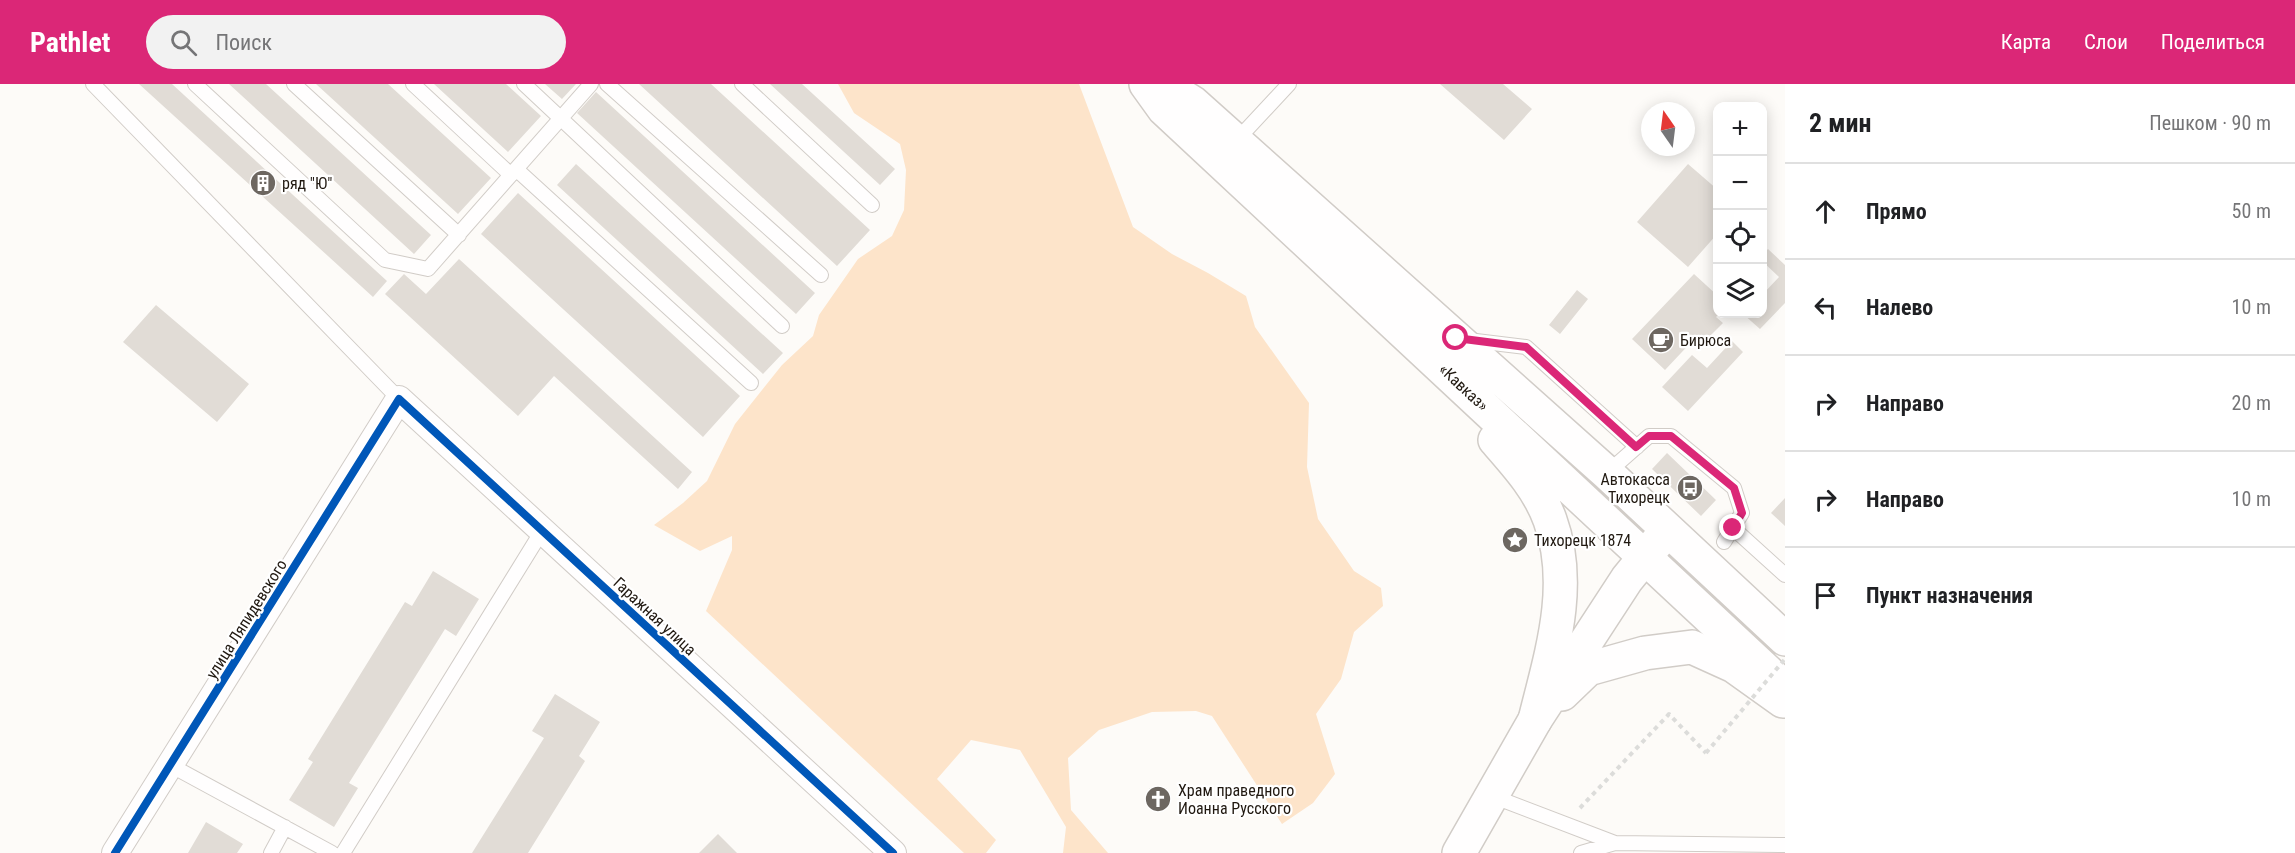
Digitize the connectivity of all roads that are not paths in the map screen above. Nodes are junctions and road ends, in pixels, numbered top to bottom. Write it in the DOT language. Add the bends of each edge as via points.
graph roads {
  1 [pos="93,84"];
  2 [pos="195,84"];
  3 [pos="294,84"];
  4 [pos="413,84"];
  5 [pos="525,84"];
  6 [pos="591,84"];
  7 [pos="607,84"];
  8 [pos="742,84"];
  9 [pos="1146,84"];
  10 [pos="1163,84"];
  11 [pos="1289,84"];
  12 [pos="561,118"];
  13 [pos="1235,142"];
  14 [pos="514,172"];
  15 [pos="1248,188"];
  16 [pos="872,205"];
  17 [pos="459,234"];
  18 [pos="821,275"];
  19 [pos="782,326"];
  20 [pos="1456,338"];
  21 [pos="751,383"];
  22 [pos="399,399"];
  23 [pos="1636,447"];
  24 [pos="1607,473"];
  25 [pos="1733,528"];
  26 [pos="1667,530"];
  27 [pos="542,531"];
  28 [pos="1724,542"];
  29 [pos="1646,557"];
  30 [pos="1785,575"];
  31 [pos="1785,639"];
  32 [pos="1785,688"];
  33 [pos="1785,702"];
  34 [pos="1535,720"];
  35 [pos="170,765"];
  36 [pos="1490,796"];
  37 [pos="285,827"];
  38 [pos="1615,843"];
  39 [pos="1785,845"];
  40 [pos="115,853"];
  41 [pos="271,853"];
  42 [pos="332,853"];
  43 [pos="343,853"];
  44 [pos="894,853"];
  45 [pos="1459,853"];
  46 [pos="1581,853"];
  1 -- 22 [label="lane"];
  2 -- 17 [label="lane" via="385,261 428,269"];
  3 -- 17 [label="lane"];
  4 -- 14 [label="lane"];
  5 -- 12 [label="lane"];
  6 -- 12 [label="lane"];
  7 -- 18 [label="lane"];
  8 -- 16 [label="lane"];
  9 -- 15 [label="main road, «Кавказ»" via="1164,109"];
  10 -- 13 [label="main road, «Кавказ»" via="1192,103"];
  11 -- 13 [label="lane"];
  12 -- 14 [label="lane"];
  12 -- 19 [label="lane"];
  13 -- 20 [label="main road, «Кавказ»"];
  14 -- 17 [label="lane"];
  14 -- 21 [label="lane"];
  15 -- 29 [label="main road, «Кавказ»"];
  15 -- 34 [label="main road" via="1444,383 1536,492 1550,520 1561,595 1556,635"];
  20 -- 23 [label="lane" via="1526,347"];
  20 -- 24 [label="main road, «Кавказ»"];
  22 -- 27 [label="street, Гаражная улица"];
  22 -- 35 [label="street, улица Ляпидевского"];
  23 -- 24 [label="lane"];
  23 -- 25 [label="lane" via="1649,436 1671,436 1734,488 1742,513"];
  24 -- 26 [label="main road, «Кавказ»"];
  25 -- 28 [label="lane"];
  25 -- 30 [label="lane"];
  26 -- 29 [label="main road"];
  26 -- 31 [label="main road, «Кавказ»"];
  27 -- 43 [label="lane"];
  27 -- 44 [label="street, Гаражная улица"];
  29 -- 32 [label="main road, «Кавказ»"];
  29 -- 34 [label="main road" via="1627,579"];
  33 -- 34 [label="main road" via="1734,666 1692,647 1645,653 1588,669"];
  34 -- 36 [label="main road"];
  35 -- 37 [label="lane"];
  35 -- 40 [label="street, улица Ляпидевского"];
  36 -- 38 [label="lane"];
  36 -- 45 [label="main road"];
  37 -- 41 [label="lane"];
  37 -- 42 [label="lane"];
  38 -- 39 [label="lane"];
  38 -- 46 [label="lane"];
}
